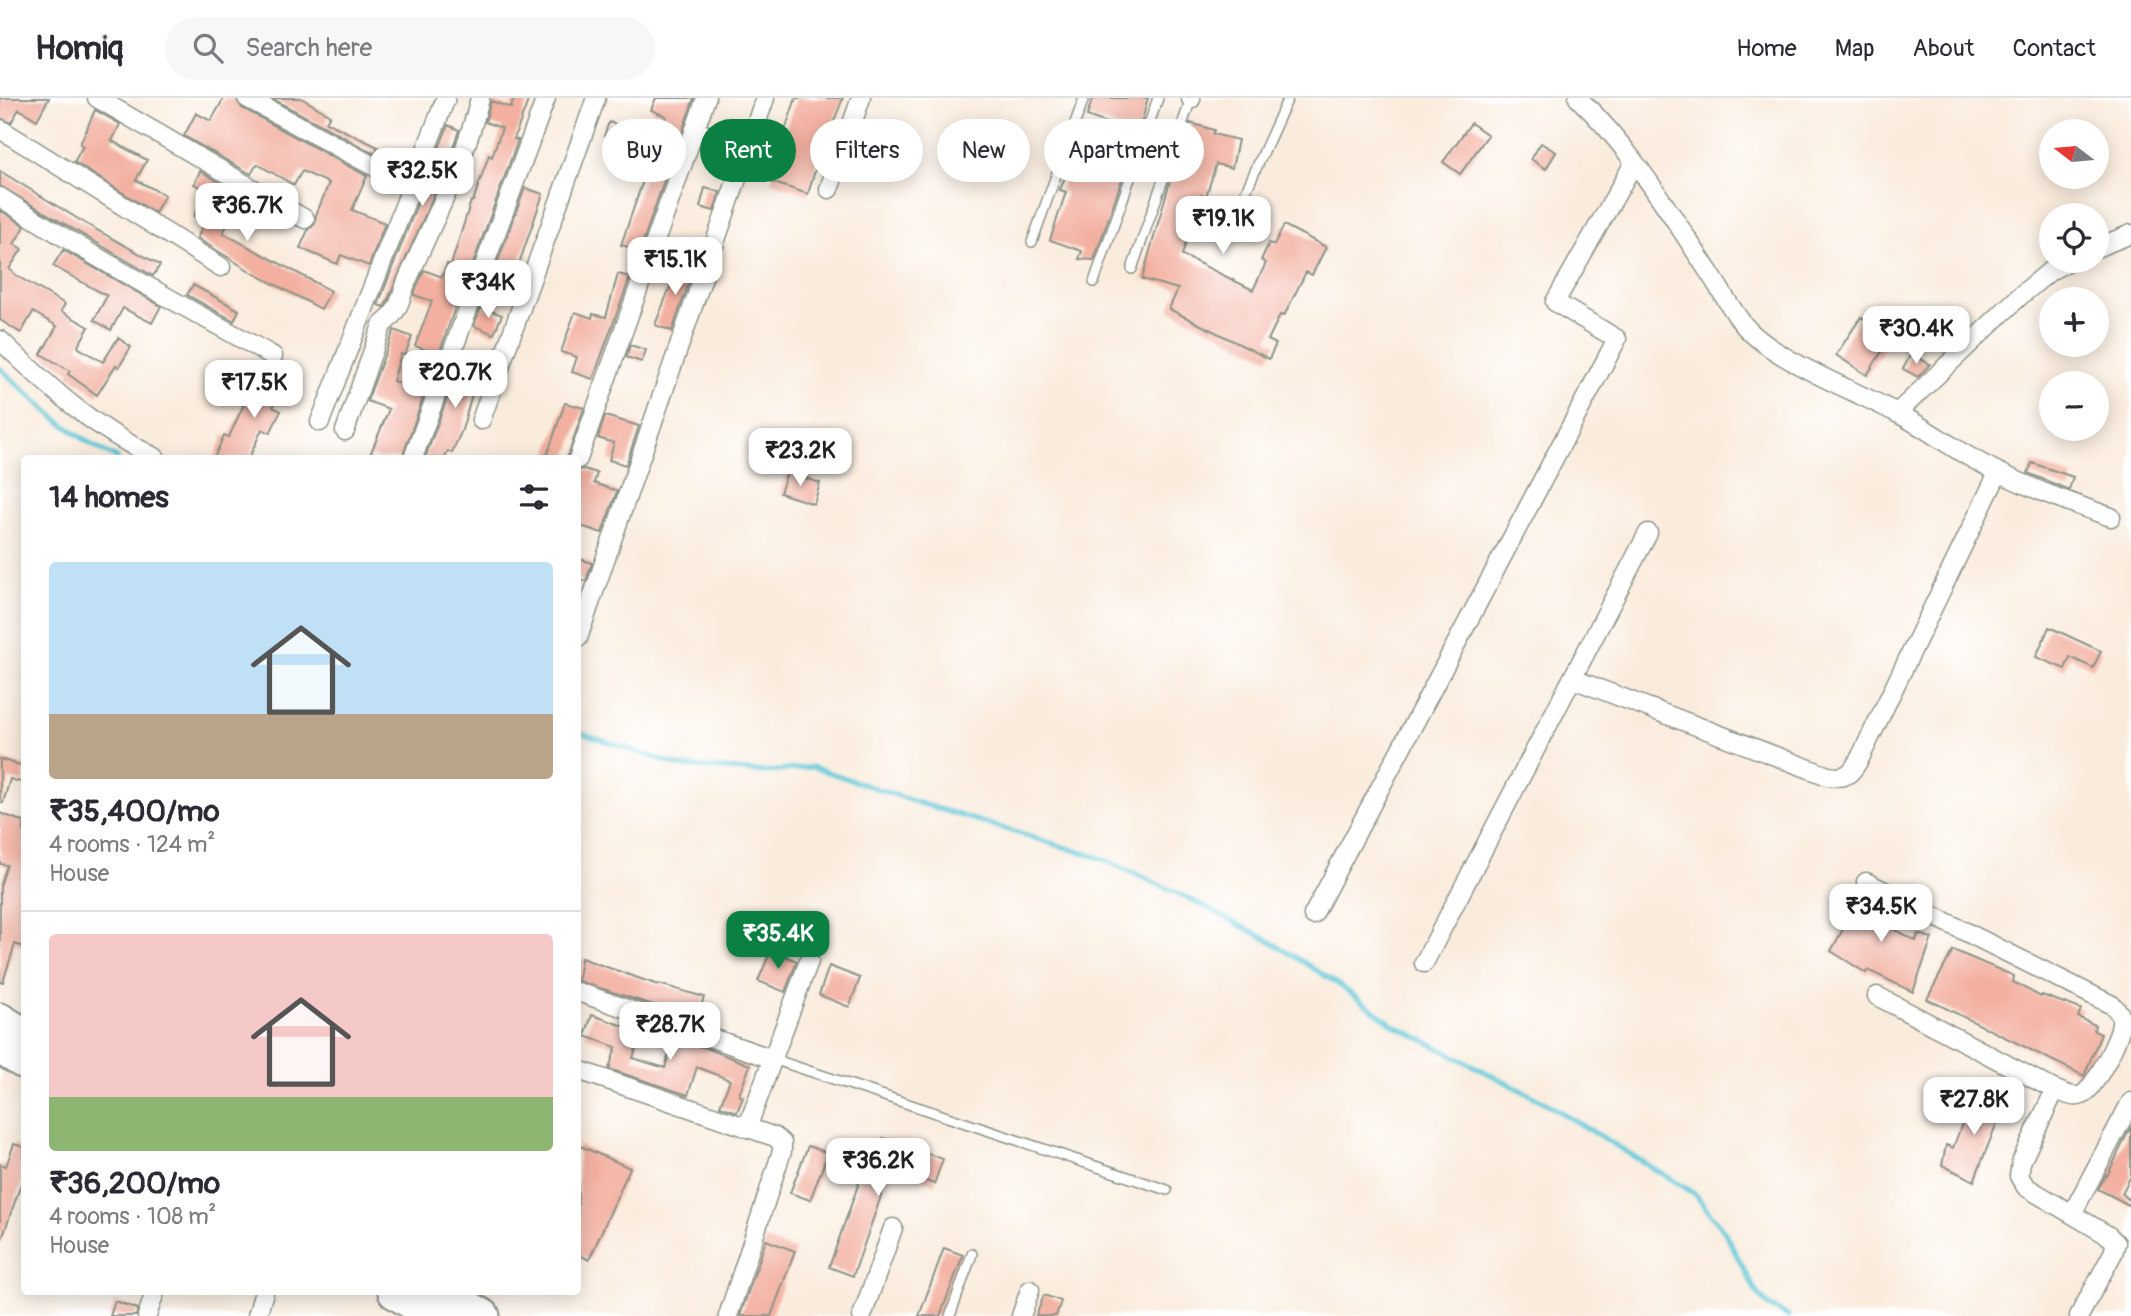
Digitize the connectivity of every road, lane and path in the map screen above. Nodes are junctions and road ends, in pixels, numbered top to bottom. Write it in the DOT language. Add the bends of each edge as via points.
graph roads {
  1 [pos="97,98"];
  2 [pos="247,98"];
  3 [pos="446,98"];
  4 [pos="481,98"];
  5 [pos="546,98"];
  6 [pos="596,98"];
  7 [pos="706,98"];
  8 [pos="765,98"];
  9 [pos="861,98"];
  10 [pos="1084,98"];
  11 [pos="1158,98"];
  12 [pos="1191,98"];
  13 [pos="1288,98"];
  14 [pos="1578,98"];
  15 [pos="757,119"];
  16 [pos="0,129"];
  17 [pos="694,131"];
  18 [pos="700,133"];
  19 [pos="1634,163"];
  20 [pos="735,182"];
  21 [pos="411,187"];
  22 [pos="829,189"];
  23 [pos="1247,191"];
  24 [pos="0,197"];
  25 [pos="305,219"];
  26 [pos="2131,233"];
  27 [pos="1032,242"];
  28 [pos="2109,242"];
  29 [pos="221,267"];
  30 [pos="1132,269"];
  31 [pos="2048,273"];
  32 [pos="1094,282"];
  33 [pos="0,340"];
  34 [pos="273,356"];
  35 [pos="1897,413"];
  36 [pos="481,420"];
  37 [pos="320,422"];
  38 [pos="345,431"];
  39 [pos="150,455"];
  40 [pos="414,455"];
  41 [pos="579,455"];
  42 [pos="1998,472"];
  43 [pos="2111,517"];
  44 [pos="1648,533"];
  45 [pos="581,629"];
  46 [pos="1573,679"];
  47 [pos="1866,882"];
  48 [pos="1313,915"];
  49 [pos="809,961"];
  50 [pos="1424,962"];
  51 [pos="581,993"];
  52 [pos="1877,996"];
  53 [pos="0,1020"];
  54 [pos="21,1033"];
  55 [pos="0,1047"];
  56 [pos="773,1059"];
  57 [pos="21,1060"];
  58 [pos="581,1071"];
  59 [pos="2055,1090"];
  60 [pos="2131,1102"];
  61 [pos="747,1128"];
  62 [pos="1167,1190"];
  63 [pos="2072,1214"];
  64 [pos="892,1228"];
  65 [pos="972,1254"];
  66 [pos="1030,1290"];
  67 [pos="154,1295"];
  68 [pos="263,1295"];
  69 [pos="446,1295"];
  70 [pos="395,1300"];
  71 [pos="147,1316"];
  72 [pos="257,1316"];
  73 [pos="434,1316"];
  74 [pos="483,1316"];
  75 [pos="728,1316"];
  76 [pos="862,1316"];
  77 [pos="950,1316"];
  78 [pos="1021,1316"];
  79 [pos="2078,1316"];
  1 -- 25 [label="street"];
  2 -- 21 [label="street"];
  3 -- 21 [label="street"];
  4 -- 38 [label="street" via="440,211 395,314 382,325"];
  5 -- 40 [label="street"];
  6 -- 36 [label="street"];
  7 -- 17 [label="street"];
  8 -- 15 [label="street"];
  9 -- 22 [label="street"];
  10 -- 27 [label="lane"];
  11 -- 32 [label="lane"];
  12 -- 30 [label="lane"];
  13 -- 23 [label="lane"];
  14 -- 19 [label="street"];
  16 -- 29 [label="street"];
  17 -- 18 [label="street"];
  17 -- 41 [label="street"];
  19 -- 35 [label="street" via="1744,325 1759,340"];
  19 -- 48 [label="street" via="1555,302 1617,339"];
  20 -- 45 [label="street"];
  21 -- 37 [label="street"];
  24 -- 34 [label="street" via="138,282"];
  26 -- 28 [label="street"];
  31 -- 35 [label="street"];
  33 -- 39 [label="street" via="82,415"];
  35 -- 42 [label="street"];
  42 -- 43 [label="street"];
  42 -- 46 [label="street" via="1860,758 1853,771 1841,778"];
  44 -- 46 [label="street"];
  46 -- 50 [label="street"];
  47 -- 59 [label="street" via="2119,1011 2120,1032 2092,1085 2074,1097"];
  49 -- 56 [label="street"];
  51 -- 56 [label="street"];
  52 -- 59 [label="street"];
  53 -- 54 [label="highway"];
  55 -- 57 [label="highway"];
  56 -- 61 [label="street"];
  56 -- 62 [label="lane"];
  58 -- 61 [label="street"];
  59 -- 63 [label="street" via="2021,1162 2019,1176 2026,1187"];
  60 -- 63 [label="street"];
  61 -- 75 [label="street" via="775,1137 782,1143 782,1152"];
  63 -- 79 [label="street" via="2116,1242"];
  64 -- 76 [label="street"];
  65 -- 77 [label="lane"];
  66 -- 78 [label="street"];
  67 -- 71 [label="street"];
  68 -- 72 [label="street"];
  69 -- 74 [label="highway"];
  70 -- 73 [label="highway"];
}
